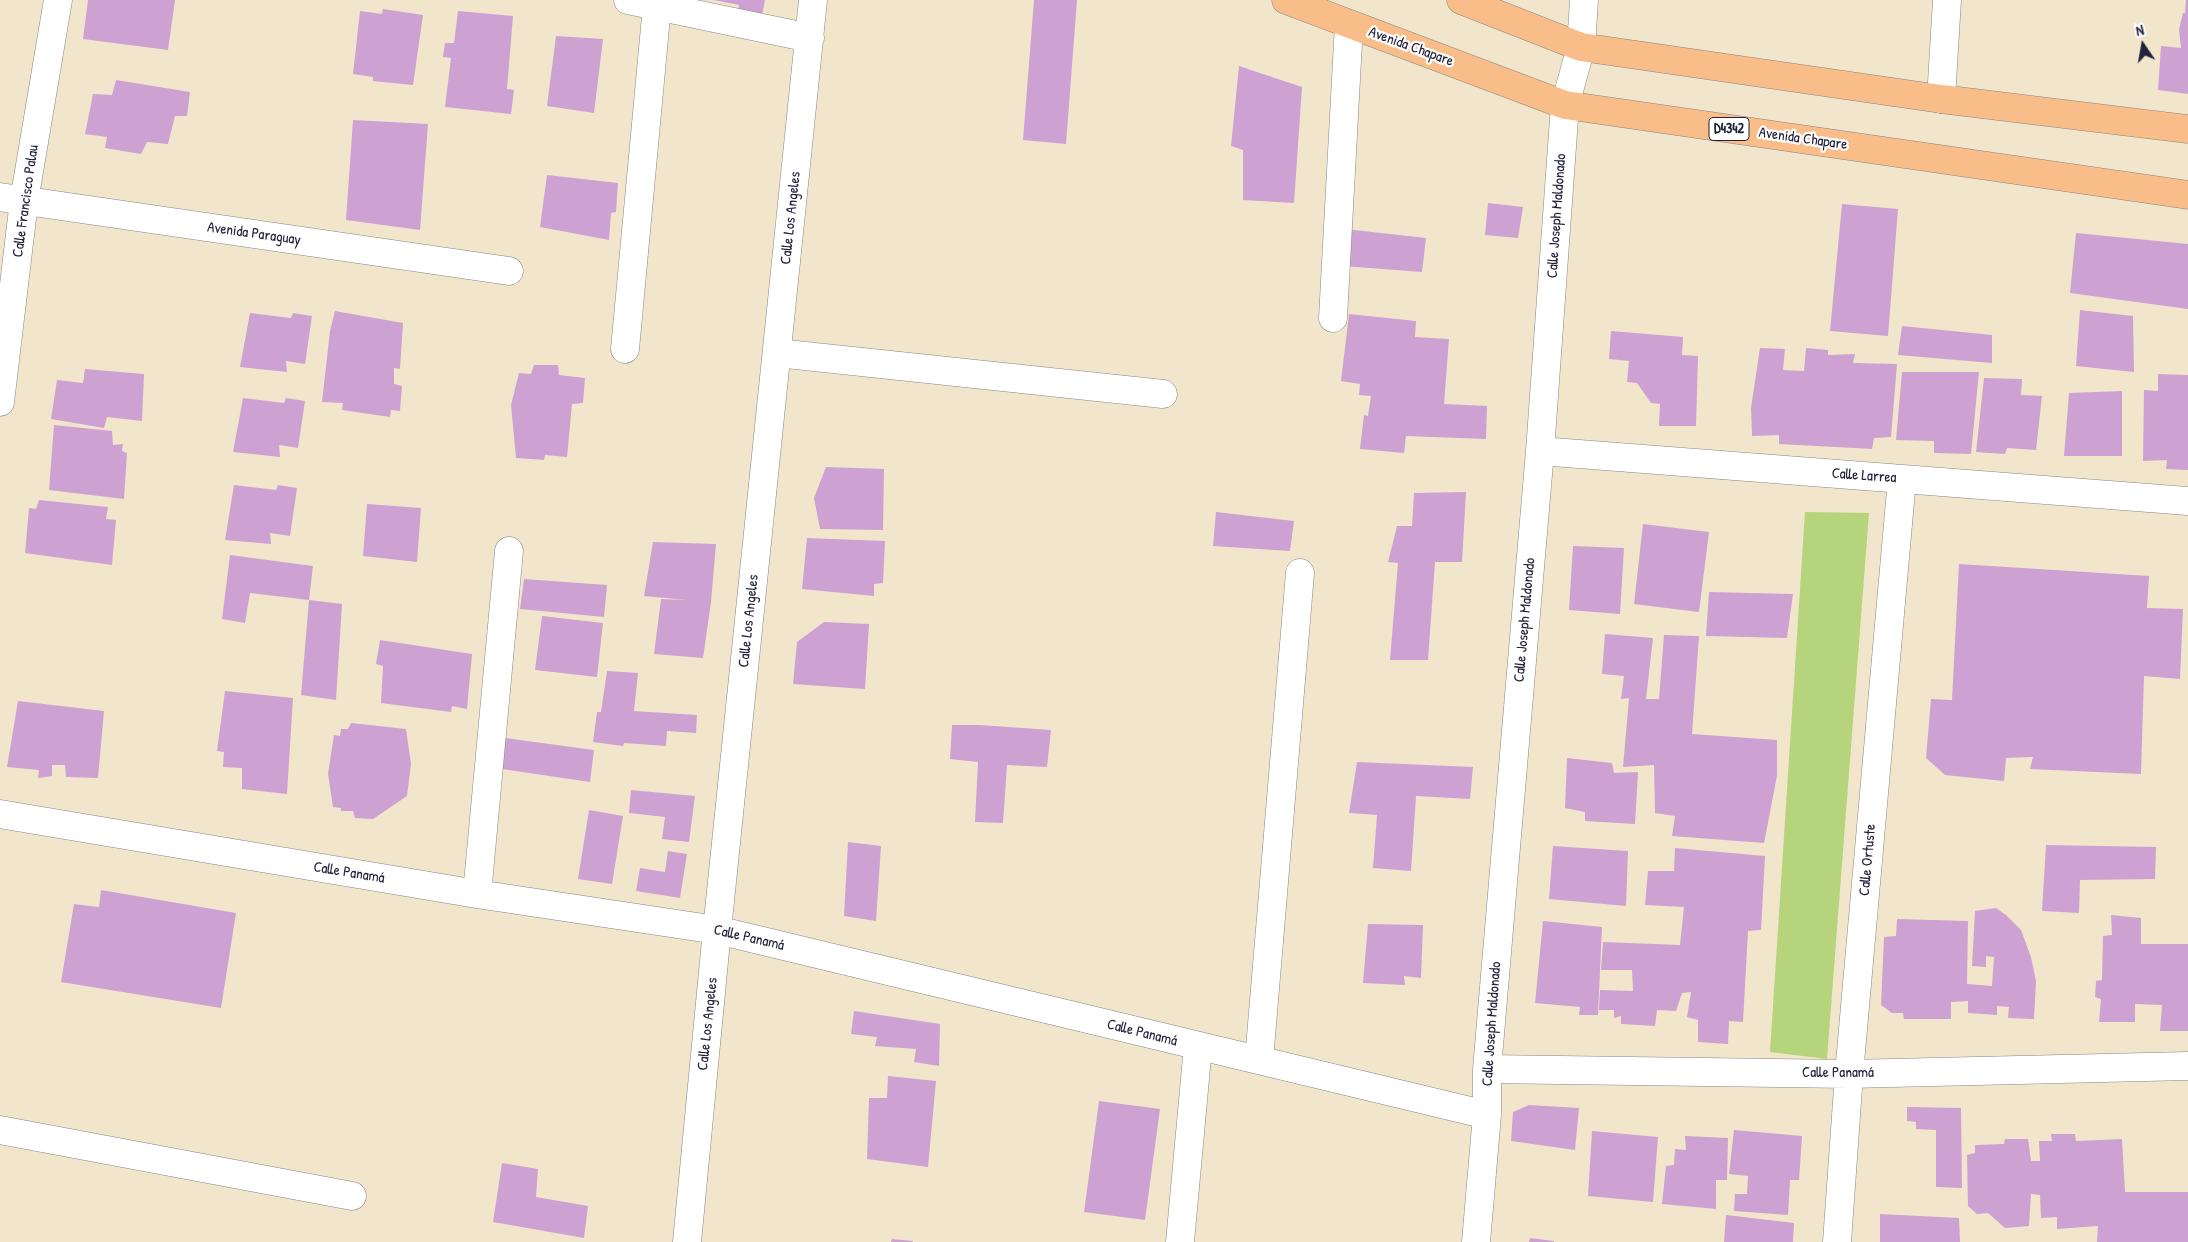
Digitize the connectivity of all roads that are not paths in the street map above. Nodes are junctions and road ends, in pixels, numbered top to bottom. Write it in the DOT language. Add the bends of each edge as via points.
graph roads {
  1 [pos="58,0"];
  2 [pos="628,0"];
  3 [pos="813,0"];
  4 [pos="1286,0"];
  5 [pos="1461,0"];
  6 [pos="1584,0"];
  7 [pos="1947,0"];
  8 [pos="657,6"];
  9 [pos="1349,24"];
  10 [pos="810,38"];
  11 [pos="1581,47"];
  12 [pos="1941,99"];
  13 [pos="1565,105"];
  14 [pos="2188,129"];
  15 [pos="2188,195"];
  16 [pos="12,199"];
  17 [pos="509,271"];
  18 [pos="1333,318"];
  19 [pos="625,349"];
  20 [pos="777,352"];
  21 [pos="1164,394"];
  22 [pos="0,402"];
  23 [pos="1540,451"];
  24 [pos="1902,479"];
  25 [pos="2188,501"];
  26 [pos="509,551"];
  27 [pos="1300,573"];
  28 [pos="0,814"];
  29 [pos="477,894"];
  30 [pos="717,930"];
  31 [pos="1198,1046"];
  32 [pos="1259,1060"];
  33 [pos="2188,1066"];
  34 [pos="1488,1069"];
  35 [pos="1850,1074"];
  36 [pos="1487,1115"];
  37 [pos="0,1130"];
  38 [pos="352,1196"];
  39 [pos="687,1242"];
  40 [pos="1180,1242"];
  41 [pos="1476,1242"];
  42 [pos="1837,1242"];
  1 -- 16 [label="street, Calle Francisco Palau"];
  2 -- 8 [label="street"];
  3 -- 10 [label="street, Calle Los Angeles"];
  4 -- 9 [label="main road, Avenida Chapare / D4342"];
  5 -- 11 [label="main road"];
  6 -- 11 [label="street, Calle Joseph Maldonado"];
  7 -- 12 [label="street"];
  8 -- 10 [label="street"];
  8 -- 19 [label="street"];
  9 -- 13 [label="main road, Avenida Chapare / D4342"];
  9 -- 18 [label="street"];
  10 -- 20 [label="street, Calle Los Angeles"];
  11 -- 12 [label="main road"];
  11 -- 13 [label="street, Calle Joseph Maldonado"];
  12 -- 14 [label="main road"];
  13 -- 15 [label="main road, Avenida Chapare / D4342"];
  13 -- 23 [label="street, Calle Joseph Maldonado"];
  16 -- 17 [label="street, Avenida Paraguay"];
  16 -- 22 [label="street, Calle Francisco Palau"];
  20 -- 21 [label="street"];
  20 -- 30 [label="street, Calle Los Angeles"];
  23 -- 24 [label="street, Calle Larrea"];
  23 -- 34 [label="street, Calle Joseph Maldonado"];
  24 -- 25 [label="street, Calle Larrea"];
  24 -- 35 [label="street, Calle Ortuste"];
  26 -- 29 [label="street"];
  27 -- 32 [label="street"];
  28 -- 29 [label="street, Calle Panamá"];
  29 -- 30 [label="street, Calle Panamá"];
  30 -- 31 [label="street, Calle Panamá"];
  30 -- 39 [label="street, Calle Los Angeles"];
  31 -- 32 [label="street, Calle Panamá"];
  31 -- 40 [label="street"];
  32 -- 36 [label="street, Calle Panamá"];
  33 -- 35 [label="street, Calle Panamá"];
  34 -- 35 [label="street, Calle Panamá"];
  34 -- 36 [label="street, Calle Joseph Maldonado"];
  35 -- 42 [label="street, Calle Ortuste"];
  36 -- 41 [label="street, Calle Joseph Maldonado"];
  37 -- 38 [label="street"];
}
